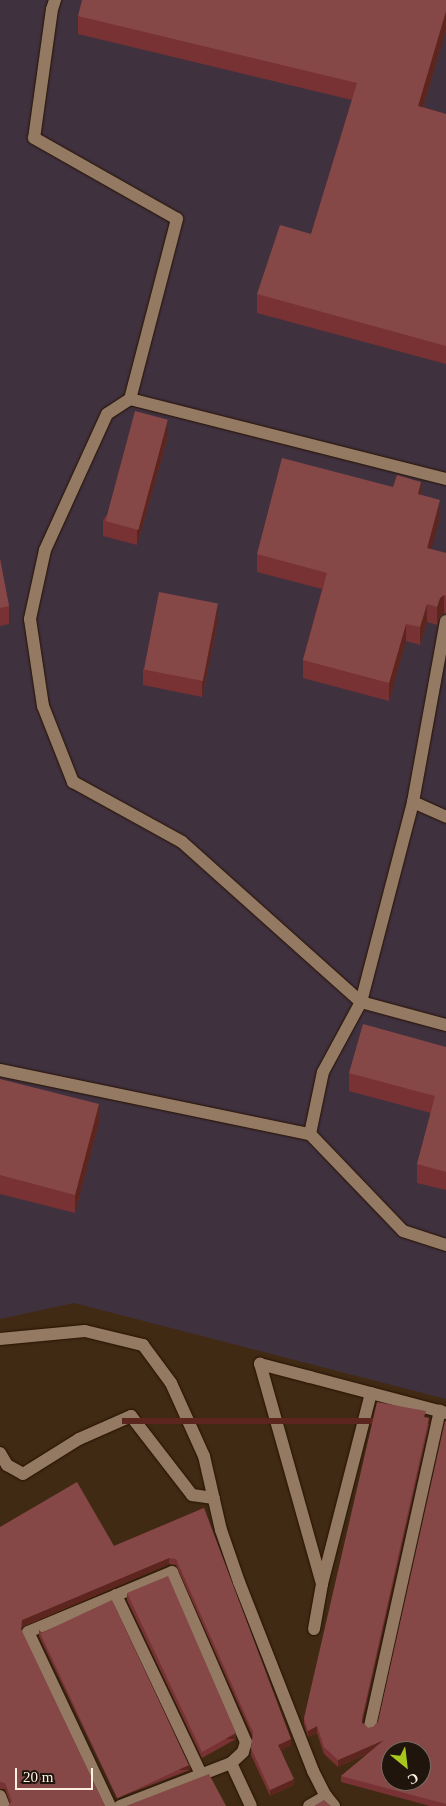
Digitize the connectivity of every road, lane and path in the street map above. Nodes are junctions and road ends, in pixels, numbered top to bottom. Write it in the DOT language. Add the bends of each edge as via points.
graph roads {
  1 [pos="56,0"];
  2 [pos="130,399"];
  3 [pos="446,479"];
  4 [pos="446,621"];
  5 [pos="413,802"];
  6 [pos="446,817"];
  7 [pos="361,1002"];
  8 [pos="446,1025"];
  9 [pos="0,1070"];
  10 [pos="310,1134"];
  11 [pos="446,1245"];
  12 [pos="0,1339"];
  13 [pos="371,1393"];
  14 [pos="443,1412"];
  15 [pos="0,1454"];
  16 [pos="214,1498"];
  17 [pos="322,1584"];
  18 [pos="116,1595"];
  19 [pos="314,1629"];
  20 [pos="370,1726"];
  21 [pos="231,1762"];
  22 [pos="200,1774"];
  23 [pos="0,1796"];
  24 [pos="330,1801"];
  25 [pos="4,1806"];
  26 [pos="110,1806"];
  27 [pos="120,1806"];
  28 [pos="251,1806"];
  29 [pos="308,1806"];
  1 -- 2 [label="street" via="52,9 34,138 177,218"];
  2 -- 3 [label="street"];
  2 -- 7 [label="street" via="107,414 45,550 30,619 43,706 73,782 182,842"];
  4 -- 5 [label="street"];
  5 -- 6 [label="street"];
  5 -- 7 [label="street"];
  7 -- 8 [label="street"];
  7 -- 10 [label="street" via="323,1072"];
  9 -- 10 [label="street"];
  10 -- 11 [label="street" via="403,1231"];
  12 -- 16 [label="street" via="85,1331 143,1345 171,1382 204,1456"];
  13 -- 14 [label="street"];
  13 -- 17 [label="street"];
  13 -- 17 [label="street" via="260,1364"];
  14 -- 20 [label="street"];
  15 -- 16 [label="street" via="7,1465 23,1474 79,1439 131,1416 192,1495"];
  16 -- 24 [label="street" via="239,1582 313,1771"];
  17 -- 19 [label="street"];
  18 -- 21 [label="street" via="172,1572 246,1742 243,1752"];
  18 -- 22 [label="street"];
  18 -- 26 [label="street" via="28,1632"];
  21 -- 22 [label="street"];
  21 -- 28 [label="street"];
  22 -- 27 [label="street"];
  23 -- 25 [label="street"];
  24 -- 29 [label="street"];
}
